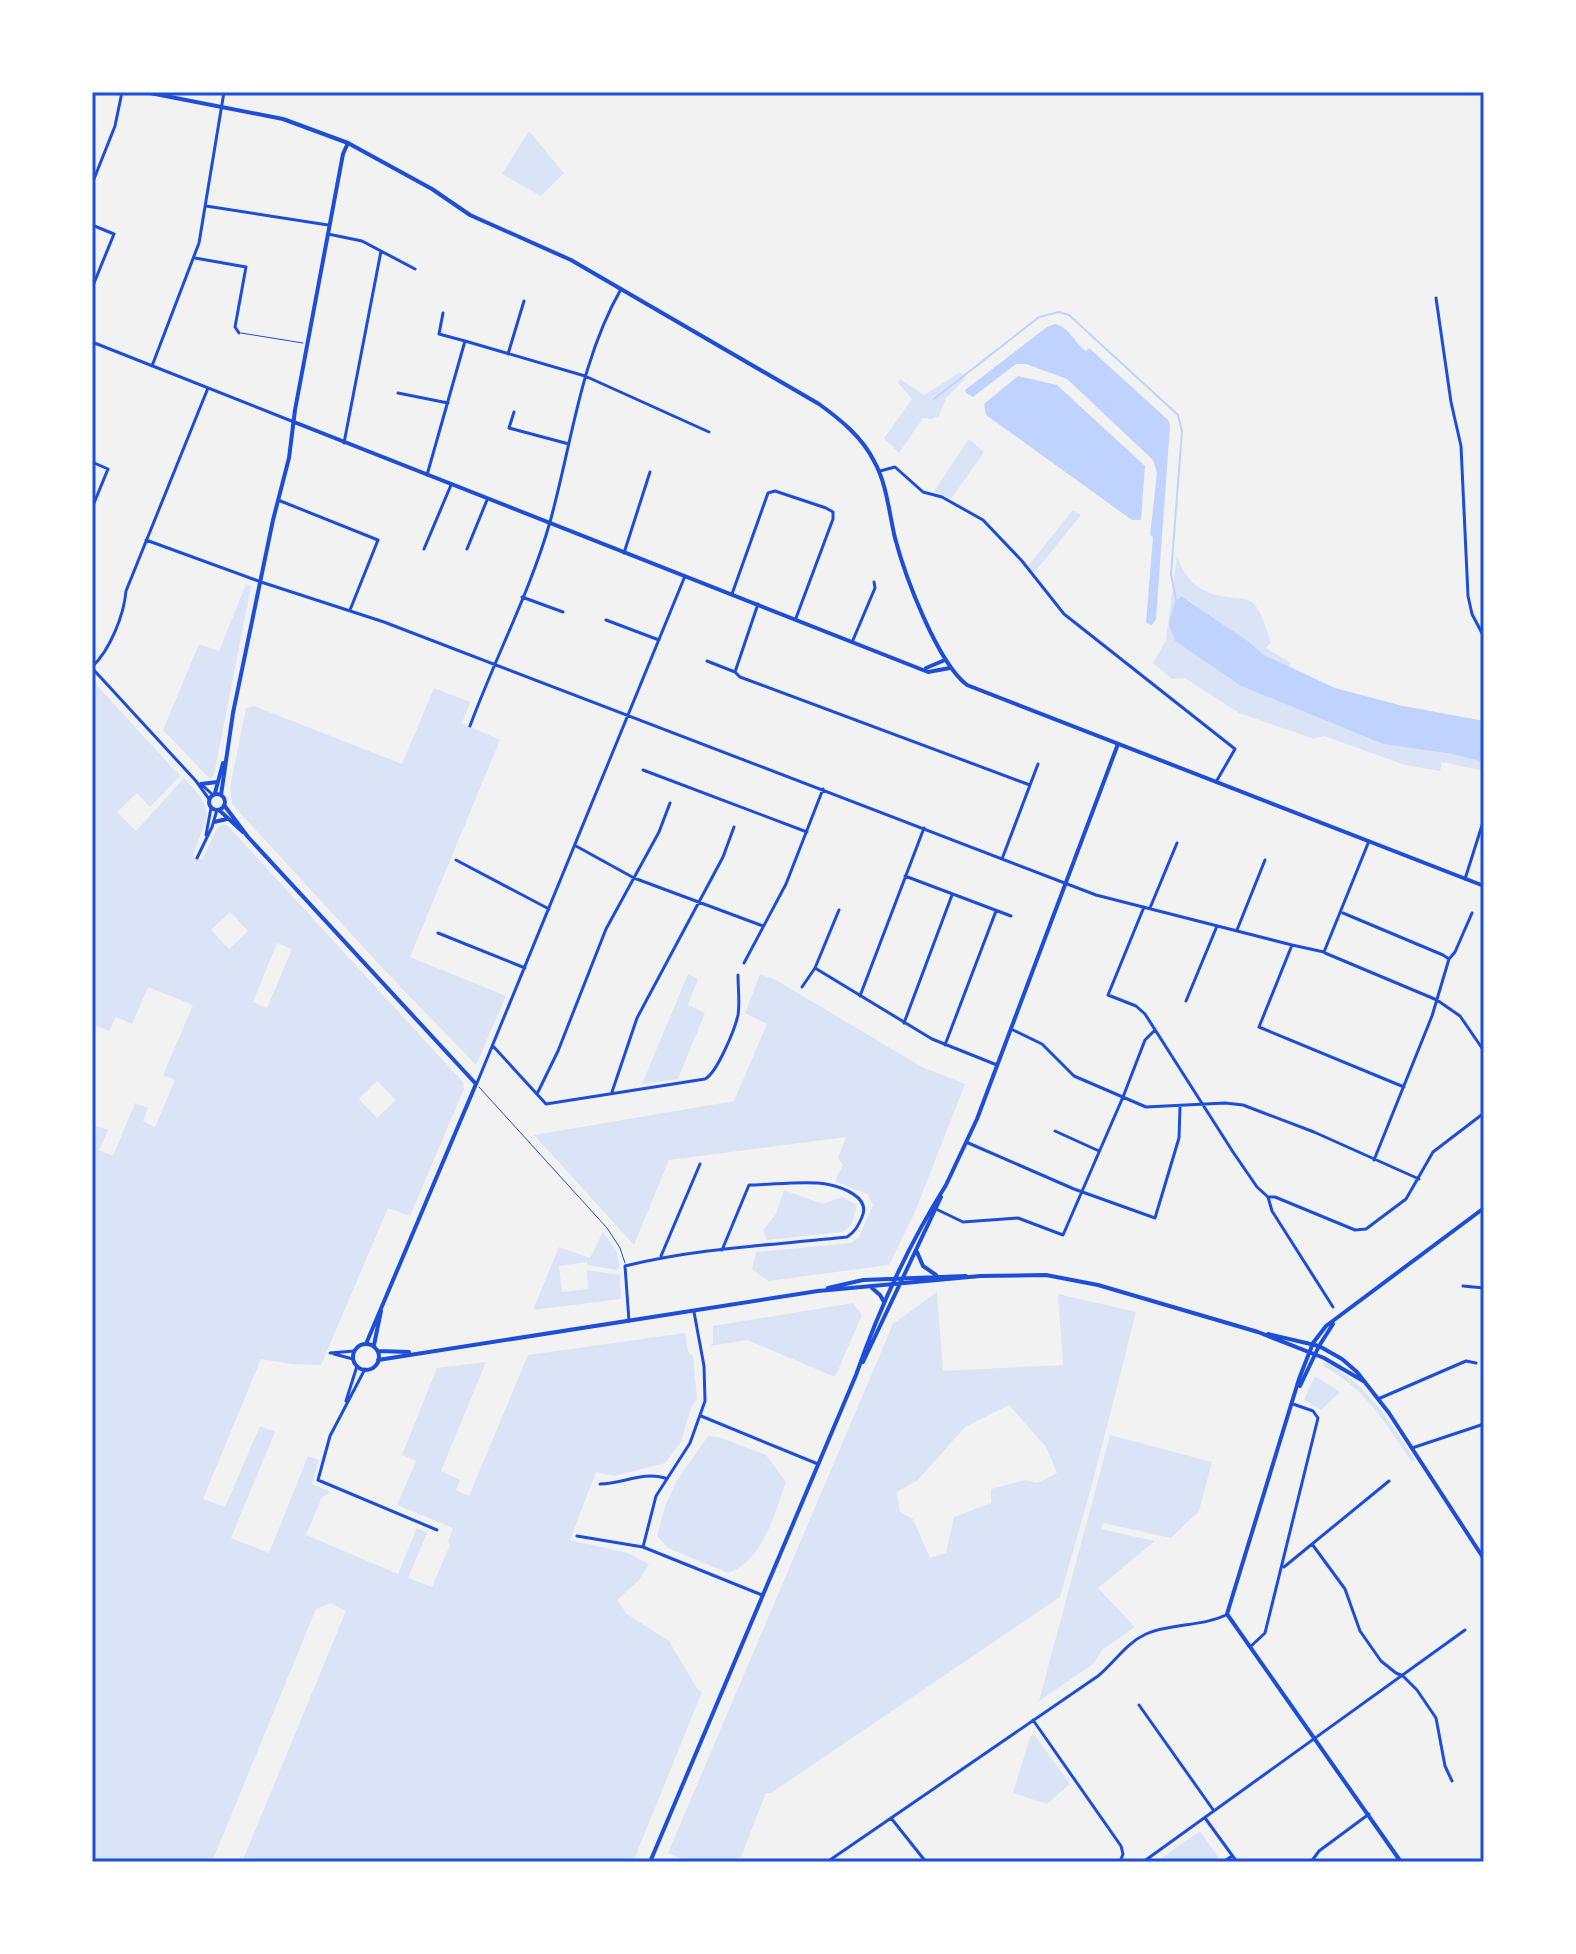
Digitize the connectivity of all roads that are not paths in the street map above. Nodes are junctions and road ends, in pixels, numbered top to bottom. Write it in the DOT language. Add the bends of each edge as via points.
graph roads {
  1 [pos="122,92"];
  2 [pos="145,92"];
  3 [pos="224,92"];
  4 [pos="221,106"];
  5 [pos="348,143"];
  6 [pos="93,180"];
  7 [pos="206,206"];
  8 [pos="92,225"];
  9 [pos="329,225"];
  10 [pos="328,234"];
  11 [pos="381,251"];
  12 [pos="195,258"];
  13 [pos="415,269"];
  14 [pos="92,288"];
  15 [pos="621,289"];
  16 [pos="1436,298"];
  17 [pos="524,301"];
  18 [pos="443,313"];
  19 [pos="239,333"];
  20 [pos="465,341"];
  21 [pos="92,342"];
  22 [pos="307,344"];
  23 [pos="508,354"];
  24 [pos="152,366"];
  25 [pos="585,376"];
  26 [pos="208,388"];
  27 [pos="398,393"];
  28 [pos="448,403"];
  29 [pos="514,412"];
  30 [pos="294,422"];
  31 [pos="709,432"];
  32 [pos="344,443"];
  33 [pos="569,444"];
  34 [pos="92,462"];
  35 [pos="650,472"];
  36 [pos="879,472"];
  37 [pos="427,475"];
  38 [pos="451,485"];
  39 [pos="278,500"];
  40 [pos="487,500"];
  41 [pos="92,508"];
  42 [pos="549,524"];
  43 [pos="146,540"];
  44 [pos="424,549"];
  45 [pos="467,549"];
  46 [pos="624,553"];
  47 [pos="685,576"];
  48 [pos="261,582"];
  49 [pos="874,582"];
  50 [pos="732,594"];
  51 [pos="522,597"];
  52 [pos="758,604"];
  53 [pos="350,610"];
  54 [pos="563,612"];
  55 [pos="796,618"];
  56 [pos="606,620"];
  57 [pos="1484,637"];
  58 [pos="659,640"];
  59 [pos="853,640"];
  60 [pos="945,660"];
  61 [pos="707,661"];
  62 [pos="495,664"];
  63 [pos="92,667"];
  64 [pos="923,668"];
  65 [pos="950,668"];
  66 [pos="735,672"];
  67 [pos="629,715"];
  68 [pos="470,726"];
  69 [pos="1118,744"];
  70 [pos="224,761"];
  71 [pos="1038,764"];
  72 [pos="643,770"];
  73 [pos="196,781"];
  74 [pos="217,782"];
  75 [pos="1216,782"];
  76 [pos="201,784"];
  77 [pos="1030,785"];
  78 [pos="823,789"];
  79 [pos="215,796"];
  80 [pos="670,803"];
  81 [pos="224,805"];
  82 [pos="216,809"];
  83 [pos="227,819"];
  84 [pos="1484,819"];
  85 [pos="214,822"];
  86 [pos="734,827"];
  87 [pos="924,828"];
  88 [pos="807,832"];
  89 [pos="248,837"];
  90 [pos="205,838"];
  91 [pos="1369,841"];
  92 [pos="1177,843"];
  93 [pos="575,845"];
  94 [pos="197,858"];
  95 [pos="1002,859"];
  96 [pos="456,860"];
  97 [pos="1265,860"];
  98 [pos="905,876"];
  99 [pos="634,878"];
  100 [pos="1465,879"];
  101 [pos="1065,883"];
  102 [pos="1484,886"];
  103 [pos="952,895"];
  104 [pos="699,903"];
  105 [pos="1144,907"];
  106 [pos="1150,908"];
  107 [pos="549,909"];
  108 [pos="839,910"];
  109 [pos="996,911"];
  110 [pos="1341,912"];
  111 [pos="1472,913"];
  112 [pos="1011,916"];
  113 [pos="763,926"];
  114 [pos="1217,926"];
  115 [pos="1237,930"];
  116 [pos="438,933"];
  117 [pos="1292,945"];
  118 [pos="1324,952"];
  119 [pos="1449,959"];
  120 [pos="744,963"];
  121 [pos="525,968"];
  122 [pos="815,968"];
  123 [pos="738,975"];
  124 [pos="802,987"];
  125 [pos="860,996"];
  126 [pos="1437,1000"];
  127 [pos="1186,1001"];
  128 [pos="904,1023"];
  129 [pos="1011,1029"];
  130 [pos="1155,1030"];
  131 [pos="945,1045"];
  132 [pos="493,1046"];
  133 [pos="1484,1051"];
  134 [pos="997,1065"];
  135 [pos="476,1084"];
  136 [pos="1404,1087"];
  137 [pos="611,1093"];
  138 [pos="537,1095"];
  139 [pos="1123,1097"];
  140 [pos="1204,1105"];
  141 [pos="1180,1107"];
  142 [pos="1484,1113"];
  143 [pos="1055,1131"];
  144 [pos="966,1142"];
  145 [pos="1100,1152"];
  146 [pos="1374,1160"];
  147 [pos="700,1164"];
  148 [pos="1419,1179"];
  149 [pos="1081,1191"];
  150 [pos="1268,1197"];
  151 [pos="934,1208"];
  152 [pos="1484,1208"];
  153 [pos="722,1250"];
  154 [pos="917,1251"];
  155 [pos="660,1257"];
  156 [pos="625,1266"];
  157 [pos="938,1276"];
  158 [pos="980,1276"];
  159 [pos="905,1277"];
  160 [pos="896,1278"];
  161 [pos="902,1284"];
  162 [pos="893,1285"];
  163 [pos="1463,1286"];
  164 [pos="870,1288"];
  165 [pos="1484,1288"];
  166 [pos="818,1291"];
  167 [pos="884,1304"];
  168 [pos="382,1305"];
  169 [pos="1333,1307"];
  170 [pos="694,1312"];
  171 [pos="629,1321"];
  172 [pos="1258,1332"];
  173 [pos="366,1344"];
  174 [pos="1316,1344"];
  175 [pos="376,1349"];
  176 [pos="354,1351"];
  177 [pos="415,1353"];
  178 [pos="1312,1353"];
  179 [pos="353,1359"];
  180 [pos="378,1360"];
  181 [pos="1476,1363"];
  182 [pos="357,1366"];
  183 [pos="365,1369"];
  184 [pos="856,1375"];
  185 [pos="1365,1382"];
  186 [pos="1378,1399"];
  187 [pos="1293,1404"];
  188 [pos="345,1406"];
  189 [pos="701,1416"];
  190 [pos="1484,1424"];
  191 [pos="1411,1448"];
  192 [pos="818,1464"];
  193 [pos="665,1478"];
  194 [pos="1389,1481"];
  195 [pos="600,1484"];
  196 [pos="437,1530"];
  197 [pos="577,1536"];
  198 [pos="1312,1544"];
  199 [pos="643,1547"];
  200 [pos="1484,1559"];
  201 [pos="1282,1568"];
  202 [pos="762,1595"];
  203 [pos="1227,1614"];
  204 [pos="1465,1630"];
  205 [pos="1250,1647"];
  206 [pos="1403,1676"];
  207 [pos="1139,1705"];
  208 [pos="1033,1720"];
  209 [pos="1315,1737"];
  210 [pos="1452,1781"];
  211 [pos="1214,1811"];
  212 [pos="1369,1814"];
  213 [pos="891,1817"];
  214 [pos="1205,1818"];
  215 [pos="1232,1856"];
  216 [pos="650,1862"];
  217 [pos="827,1862"];
  218 [pos="926,1862"];
  219 [pos="1120,1862"];
  220 [pos="1143,1862"];
  221 [pos="1223,1862"];
  222 [pos="1237,1862"];
  223 [pos="1311,1862"];
  224 [pos="1401,1862"];
  1 -- 6 [label="street"];
  2 -- 4 [label="street"];
  3 -- 4 [label="street"];
  4 -- 5 [label="street" via="283,119"];
  4 -- 7 [label="street"];
  5 -- 9 [label="street"];
  5 -- 15 [label="street" via="470,215 571,260"];
  7 -- 9 [label="street"];
  7 -- 12 [label="street"];
  8 -- 14 [label="street" via="114,234"];
  9 -- 10 [label="street"];
  10 -- 11 [label="street"];
  10 -- 22 [label="street"];
  11 -- 13 [label="street"];
  11 -- 32 [label="street"];
  12 -- 19 [label="street" via="246,267 235,327"];
  12 -- 24 [label="street"];
  15 -- 25 [label="street"];
  15 -- 36 [label="street" via="819,404 858,438"];
  16 -- 57 [label="street" via="1461,446 1468,596"];
  17 -- 23 [label="street"];
  18 -- 20 [label="street" via="439,334"];
  19 -- 22 [label="lane"];
  20 -- 23 [label="street"];
  20 -- 28 [label="street"];
  21 -- 24 [label="street"];
  22 -- 30 [label="street"];
  23 -- 25 [label="street"];
  24 -- 26 [label="street"];
  25 -- 31 [label="street"];
  25 -- 33 [label="street"];
  26 -- 30 [label="street"];
  26 -- 43 [label="street"];
  27 -- 28 [label="street"];
  28 -- 37 [label="street"];
  29 -- 33 [label="street" via="509,428"];
  30 -- 32 [label="street"];
  30 -- 39 [label="street"];
  32 -- 37 [label="street"];
  33 -- 42 [label="street"];
  34 -- 41 [label="street" via="108,469"];
  35 -- 46 [label="street"];
  36 -- 60 [label="street" via="903,561"];
  36 -- 75 [label="street" via="895,467 923,492 983,520 1064,614 1235,749"];
  37 -- 38 [label="street"];
  38 -- 40 [label="street"];
  38 -- 44 [label="street"];
  39 -- 48 [label="street"];
  39 -- 53 [label="street" via="378,540"];
  40 -- 42 [label="street"];
  40 -- 45 [label="street"];
  42 -- 46 [label="street"];
  42 -- 51 [label="street"];
  43 -- 48 [label="street"];
  43 -- 63 [label="street" via="120,616"];
  46 -- 47 [label="street"];
  47 -- 50 [label="street"];
  47 -- 58 [label="street"];
  48 -- 53 [label="street"];
  48 -- 70 [label="street"];
  49 -- 59 [label="street"];
  50 -- 52 [label="street"];
  50 -- 55 [label="street" via="768,493 833,512"];
  51 -- 54 [label="street"];
  51 -- 62 [label="street"];
  52 -- 55 [label="street"];
  52 -- 66 [label="street"];
  53 -- 62 [label="street"];
  55 -- 59 [label="street"];
  56 -- 58 [label="street"];
  58 -- 67 [label="street"];
  59 -- 64 [label="street"];
  60 -- 64 [label="street"];
  60 -- 65 [label="street"];
  61 -- 66 [label="street"];
  62 -- 67 [label="street"];
  62 -- 68 [label="street"];
  63 -- 73 [label="street"];
  64 -- 65 [label="street" via="932,673"];
  65 -- 69 [label="street" via="975,689"];
  66 -- 77 [label="street"];
  67 -- 78 [label="street"];
  67 -- 93 [label="street"];
  69 -- 75 [label="street"];
  69 -- 101 [label="street"];
  70 -- 74 [label="street"];
  70 -- 79 [label="street"];
  71 -- 77 [label="street"];
  72 -- 88 [label="street"];
  73 -- 76 [label="street"];
  73 -- 79 [label="street"];
  74 -- 76 [label="street"];
  74 -- 79 [label="street"];
  75 -- 91 [label="street"];
  76 -- 79 [label="street"];
  77 -- 95 [label="street"];
  78 -- 87 [label="street"];
  78 -- 88 [label="street"];
  79 -- 81 [label="street"];
  79 -- 82 [label="street"];
  80 -- 99 [label="street"];
  81 -- 82 [label="street"];
  81 -- 89 [label="street"];
  82 -- 83 [label="street"];
  82 -- 85 [label="street"];
  82 -- 90 [label="street"];
  83 -- 85 [label="street"];
  83 -- 89 [label="street"];
  84 -- 100 [label="street"];
  85 -- 90 [label="street"];
  86 -- 104 [label="street"];
  87 -- 95 [label="street"];
  87 -- 98 [label="street"];
  88 -- 113 [label="street"];
  89 -- 135 [label="street"];
  90 -- 94 [label="street"];
  91 -- 100 [label="street"];
  91 -- 110 [label="street"];
  92 -- 106 [label="street"];
  93 -- 99 [label="street"];
  93 -- 107 [label="street"];
  95 -- 101 [label="street"];
  96 -- 107 [label="street"];
  97 -- 115 [label="street"];
  98 -- 103 [label="street"];
  98 -- 125 [label="street"];
  99 -- 104 [label="street"];
  99 -- 138 [label="street" via="606,929"];
  100 -- 102 [label="street"];
  101 -- 105 [label="street"];
  101 -- 129 [label="street"];
  103 -- 109 [label="street"];
  103 -- 128 [label="street"];
  104 -- 113 [label="street"];
  104 -- 137 [label="street" via="637,1018"];
  105 -- 106 [label="street"];
  105 -- 130 [label="street" via="1108,995 1140,1009"];
  106 -- 114 [label="street"];
  107 -- 121 [label="street"];
  108 -- 122 [label="street"];
  109 -- 112 [label="street"];
  109 -- 131 [label="street"];
  110 -- 118 [label="street"];
  110 -- 119 [label="street"];
  111 -- 119 [label="street"];
  113 -- 120 [label="street"];
  114 -- 115 [label="street"];
  114 -- 127 [label="street"];
  115 -- 117 [label="street"];
  116 -- 121 [label="street"];
  117 -- 118 [label="street"];
  117 -- 136 [label="street" via="1259,1027"];
  118 -- 126 [label="street"];
  119 -- 126 [label="street"];
  121 -- 132 [label="street"];
  122 -- 124 [label="street"];
  122 -- 125 [label="street"];
  123 -- 137 [label="street" via="738,1014 711,1076"];
  125 -- 128 [label="street"];
  126 -- 133 [label="street" via="1460,1016"];
  126 -- 136 [label="street"];
  128 -- 131 [label="street"];
  129 -- 134 [label="street"];
  129 -- 139 [label="street" via="1042,1044 1074,1076"];
  130 -- 139 [label="street" via="1145,1040"];
  130 -- 140 [label="street"];
  131 -- 134 [label="street"];
  132 -- 135 [label="street"];
  132 -- 138 [label="street"];
  134 -- 144 [label="street"];
  135 -- 156 [label="lane" via="607,1228"];
  135 -- 168 [label="street"];
  136 -- 146 [label="street"];
  137 -- 138 [label="street" via="550,1104"];
  139 -- 141 [label="street" via="1146,1107"];
  139 -- 145 [label="street"];
  140 -- 141 [label="street"];
  140 -- 146 [label="street" via="1253,1108"];
  140 -- 150 [label="street" via="1254,1184"];
  141 -- 149 [label="street" via="1179,1138 1155,1218"];
  142 -- 148 [label="street" via="1433,1152"];
  143 -- 145 [label="street"];
  144 -- 149 [label="street"];
  144 -- 151 [label="street"];
  145 -- 149 [label="street"];
  146 -- 148 [label="street"];
  147 -- 155 [label="street"];
  148 -- 150 [label="street" via="1406,1199 1361,1231"];
  149 -- 151 [label="street" via="1063,1235 1018,1218 963,1222"];
  150 -- 169 [label="street"];
  151 -- 154 [label="street"];
  151 -- 160 [label="street"];
  152 -- 174 [label="street" via="1340,1317"];
  153 -- 153 [label="street" via="749,1185 826,1184 861,1198 864,1205 855,1232 847,1237"];
  153 -- 155 [label="street"];
  154 -- 157 [label="street" via="923,1266"];
  154 -- 159 [label="street"];
  155 -- 156 [label="street"];
  156 -- 171 [label="street"];
  157 -- 158 [label="street"];
  157 -- 159 [label="street"];
  158 -- 161 [label="street"];
  158 -- 172 [label="street" via="1080,1280"];
  159 -- 160 [label="street"];
  159 -- 161 [label="street"];
  160 -- 162 [label="street"];
  160 -- 166 [label="street"];
  161 -- 162 [label="street"];
  161 -- 184 [label="street"];
  162 -- 164 [label="street"];
  162 -- 167 [label="street"];
  163 -- 165 [label="street"];
  164 -- 166 [label="street"];
  164 -- 167 [label="street"];
  166 -- 170 [label="street"];
  167 -- 184 [label="street"];
  168 -- 173 [label="street"];
  168 -- 175 [label="street"];
  170 -- 171 [label="street"];
  170 -- 189 [label="street" via="705,1377"];
  171 -- 177 [label="street"];
  172 -- 174 [label="street"];
  172 -- 178 [label="street"];
  173 -- 175 [label="street"];
  173 -- 176 [label="street"];
  174 -- 178 [label="street"];
  174 -- 185 [label="street" via="1351,1366"];
  175 -- 177 [label="street"];
  175 -- 180 [label="street"];
  176 -- 179 [label="street"];
  176 -- 179 [label="street" via="330,1353"];
  177 -- 180 [label="street"];
  178 -- 185 [label="street"];
  178 -- 187 [label="street"];
  179 -- 182 [label="street"];
  180 -- 183 [label="street"];
  181 -- 186 [label="street" via="1466,1361"];
  182 -- 183 [label="street"];
  182 -- 188 [label="street"];
  183 -- 188 [label="street"];
  184 -- 192 [label="street"];
  185 -- 186 [label="street"];
  186 -- 191 [label="street"];
  187 -- 201 [label="street" via="1317,1415"];
  187 -- 203 [label="street"];
  188 -- 196 [label="street" via="318,1480"];
  189 -- 192 [label="street"];
  189 -- 193 [label="street" via="690,1443"];
  190 -- 191 [label="street"];
  191 -- 200 [label="street"];
  192 -- 202 [label="street"];
  193 -- 195 [label="street" via="648,1475"];
  193 -- 199 [label="street" via="651,1508"];
  194 -- 198 [label="street"];
  197 -- 199 [label="street"];
  198 -- 201 [label="street"];
  198 -- 206 [label="street" via="1345,1589 1357,1624 1376,1654"];
  199 -- 202 [label="street"];
  201 -- 205 [label="street" via="1265,1633"];
  202 -- 216 [label="street"];
  203 -- 205 [label="street"];
  203 -- 208 [label="street" via="1142,1636 1098,1676"];
  204 -- 206 [label="street"];
  205 -- 209 [label="street"];
  206 -- 209 [label="street"];
  206 -- 210 [label="street" via="1436,1718"];
  207 -- 211 [label="street"];
  208 -- 213 [label="street"];
  208 -- 219 [label="street" via="1121,1846"];
  209 -- 211 [label="street"];
  209 -- 212 [label="street"];
  211 -- 214 [label="street"];
  212 -- 223 [label="street"];
  212 -- 224 [label="street"];
  213 -- 217 [label="street"];
  213 -- 218 [label="street"];
  214 -- 215 [label="street"];
  214 -- 220 [label="street"];
  215 -- 221 [label="street"];
  215 -- 222 [label="street"];
}
